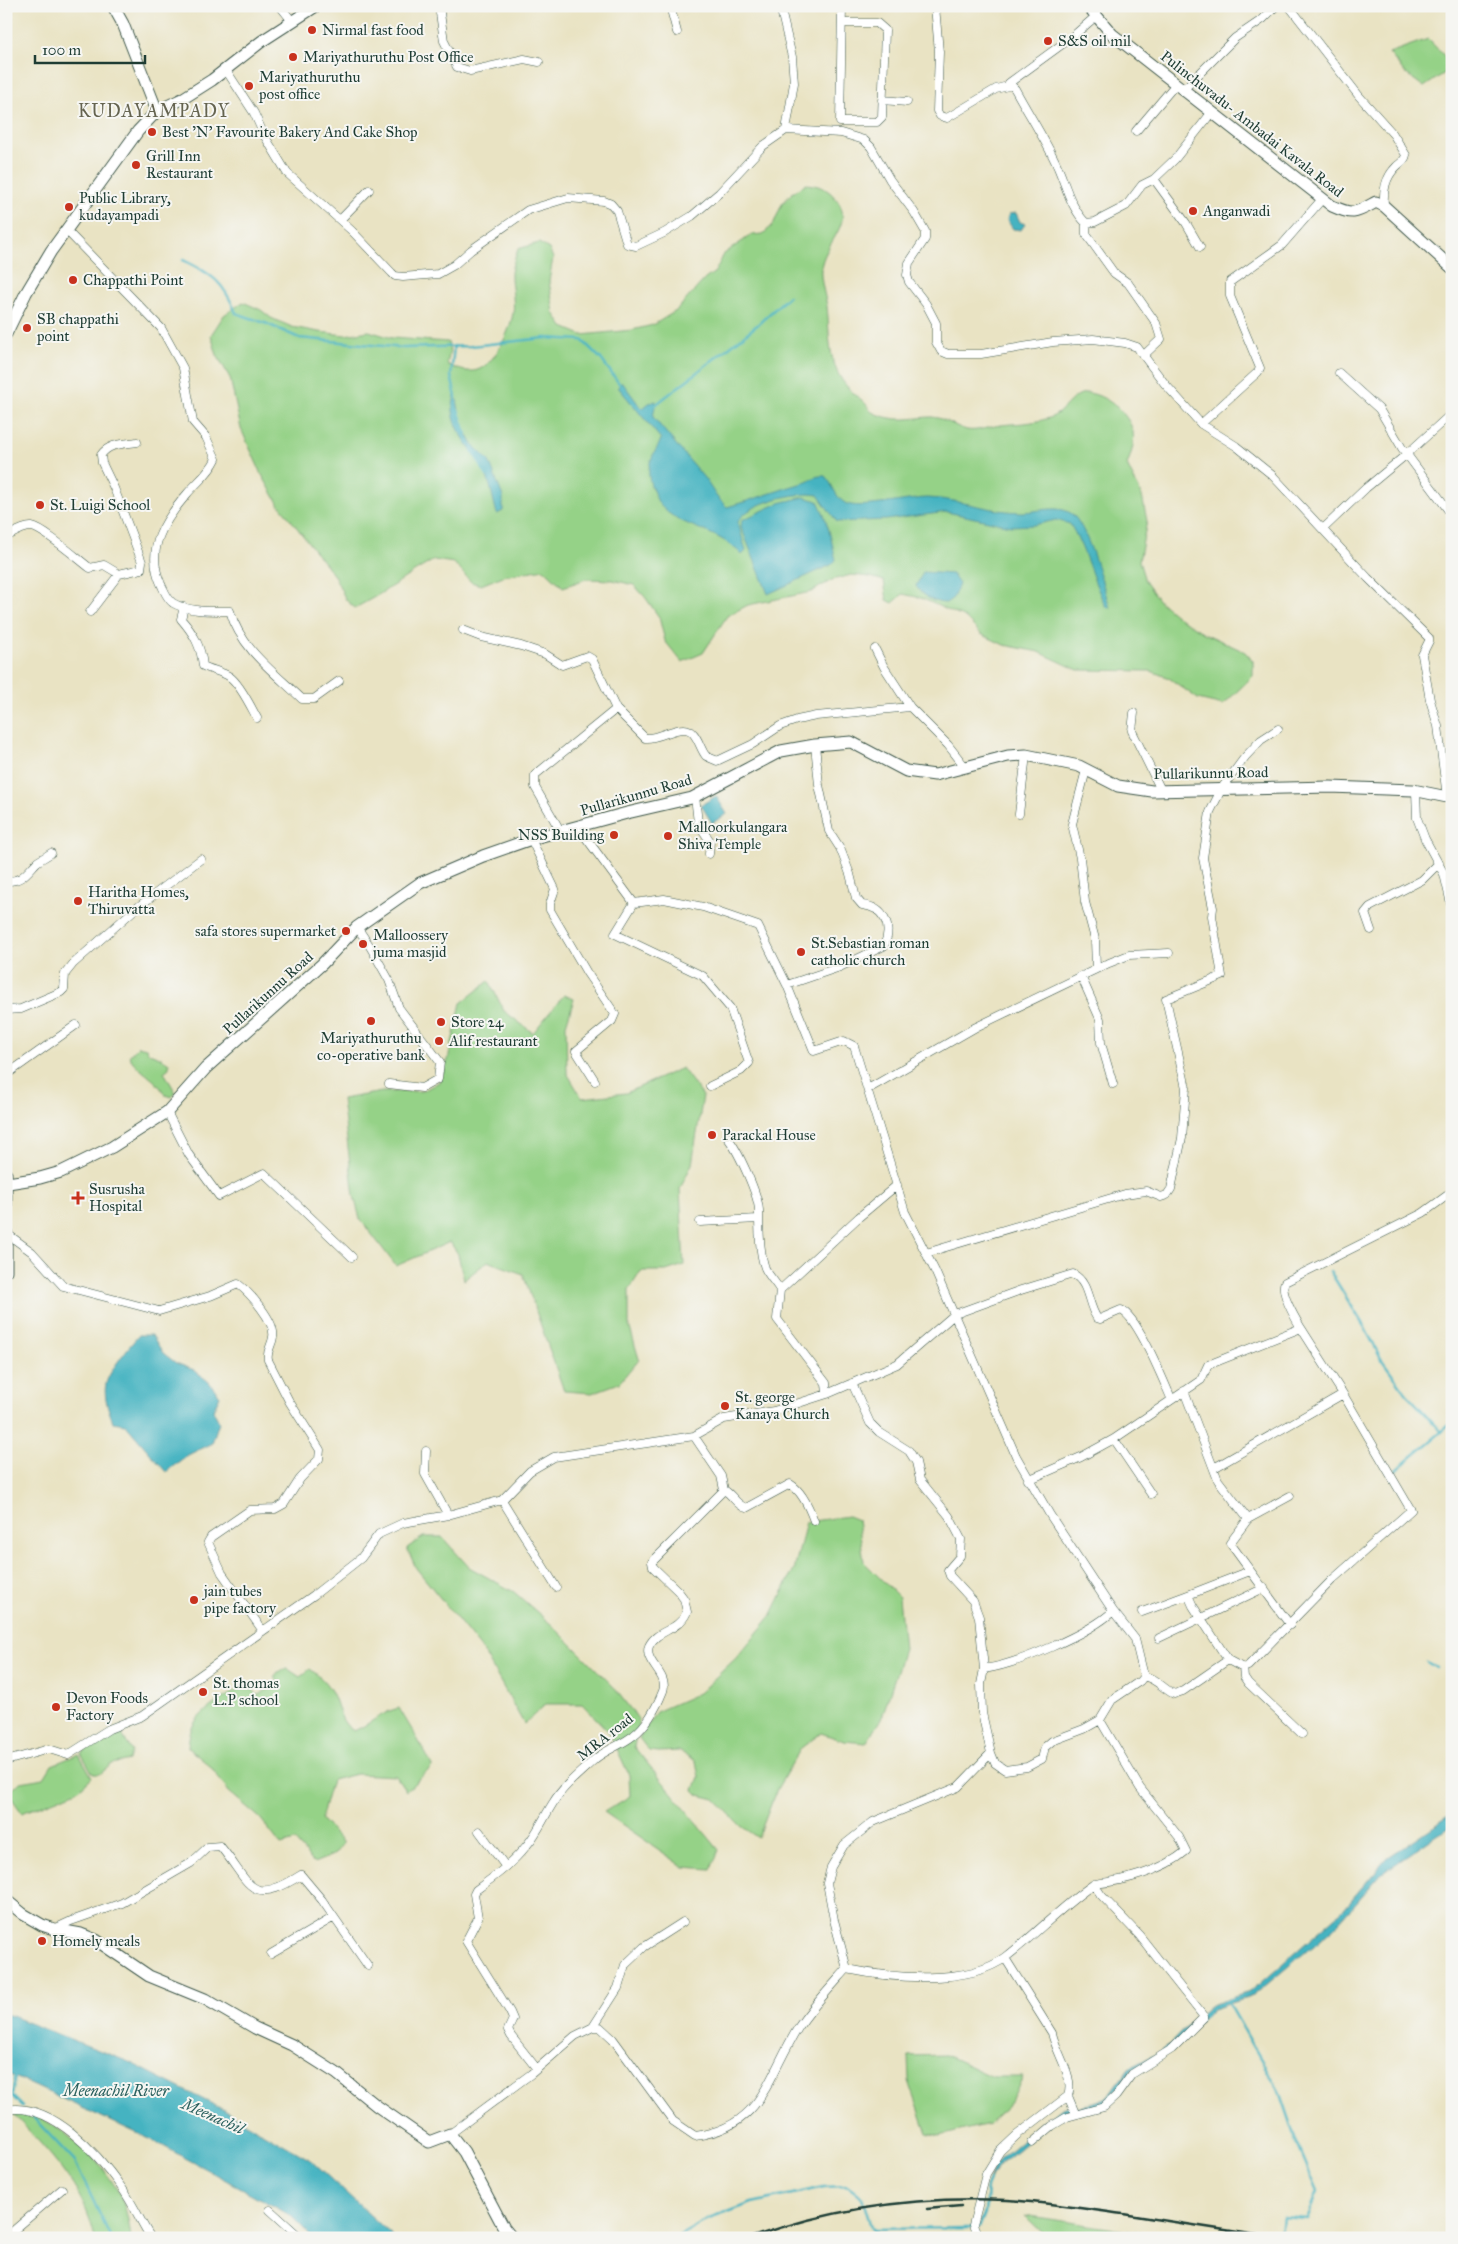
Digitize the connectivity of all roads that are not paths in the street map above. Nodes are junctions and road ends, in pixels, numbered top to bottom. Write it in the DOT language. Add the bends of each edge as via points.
graph roads {
  1 [pos="113,6"];
  2 [pos="280,6"];
  3 [pos="316,6"];
  4 [pos="439,6"];
  5 [pos="670,6"];
  6 [pos="780,6"];
  7 [pos="842,6"];
  8 [pos="935,6"];
  9 [pos="1088,6"];
  10 [pos="1276,6"];
  11 [pos="1289,6"];
  12 [pos="1095,17"];
  13 [pos="292,21"];
  14 [pos="842,24"];
  15 [pos="676,32"];
  16 [pos="539,62"];
  17 [pos="226,70"];
  18 [pos="1009,84"];
  19 [pos="1179,87"];
  20 [pos="882,100"];
  21 [pos="907,102"];
  22 [pos="157,111"];
  23 [pos="1212,112"];
  24 [pos="786,130"];
  25 [pos="1136,131"];
  26 [pos="1154,179"];
  27 [pos="369,190"];
  28 [pos="1323,198"];
  29 [pos="1384,206"];
  30 [pos="340,220"];
  31 [pos="1086,222"];
  32 [pos="66,230"];
  33 [pos="1200,248"];
  34 [pos="1452,268"];
  35 [pos="6,334"];
  36 [pos="1144,356"];
  37 [pos="1339,373"];
  38 [pos="1452,413"];
  39 [pos="1201,424"];
  40 [pos="137,442"];
  41 [pos="1407,454"];
  42 [pos="1452,515"];
  43 [pos="1323,529"];
  44 [pos="6,537"];
  45 [pos="141,569"];
  46 [pos="154,570"];
  47 [pos="119,574"];
  48 [pos="184,607"];
  49 [pos="90,612"];
  50 [pos="463,630"];
  51 [pos="875,649"];
  52 [pos="339,681"];
  53 [pos="910,707"];
  54 [pos="616,709"];
  55 [pos="1134,713"];
  56 [pos="257,718"];
  57 [pos="1278,729"];
  58 [pos="815,745"];
  59 [pos="1026,755"];
  60 [pos="966,768"];
  61 [pos="1086,770"];
  62 [pos="1222,788"];
  63 [pos="1161,790"];
  64 [pos="1416,791"];
  65 [pos="695,796"];
  66 [pos="1449,798"];
  67 [pos="1019,814"];
  68 [pos="578,827"];
  69 [pos="561,832"];
  70 [pos="531,839"];
  71 [pos="51,853"];
  72 [pos="709,854"];
  73 [pos="201,859"];
  74 [pos="1439,863"];
  75 [pos="6,881"];
  76 [pos="634,903"];
  77 [pos="1452,908"];
  78 [pos="357,927"];
  79 [pos="1371,930"];
  80 [pos="1169,953"];
  81 [pos="1096,968"];
  82 [pos="1081,976"];
  83 [pos="787,985"];
  84 [pos="6,1010"];
  85 [pos="76,1026"];
  86 [pos="6,1075"];
  87 [pos="595,1081"];
  88 [pos="390,1084"];
  89 [pos="1113,1084"];
  90 [pos="710,1086"];
  91 [pos="868,1089"];
  92 [pos="167,1112"];
  93 [pos="727,1137"];
  94 [pos="7,1178"];
  95 [pos="897,1185"];
  96 [pos="1452,1192"];
  97 [pos="758,1219"];
  98 [pos="700,1222"];
  99 [pos="7,1233"];
  100 [pos="926,1253"];
  101 [pos="352,1257"];
  102 [pos="6,1271"];
  103 [pos="780,1290"];
  104 [pos="955,1314"];
  105 [pos="1301,1328"];
  106 [pos="852,1383"];
  107 [pos="1184,1391"];
  108 [pos="827,1394"];
  109 [pos="1343,1394"];
  110 [pos="1171,1398"];
  111 [pos="694,1436"];
  112 [pos="1114,1439"];
  113 [pos="426,1452"];
  114 [pos="1214,1468"];
  115 [pos="1028,1480"];
  116 [pos="724,1490"];
  117 [pos="1151,1494"];
  118 [pos="1290,1496"];
  119 [pos="502,1500"];
  120 [pos="448,1515"];
  121 [pos="1248,1519"];
  122 [pos="814,1521"];
  123 [pos="1250,1571"];
  124 [pos="556,1587"];
  125 [pos="1264,1588"];
  126 [pos="1188,1594"];
  127 [pos="1113,1611"];
  128 [pos="1142,1612"];
  129 [pos="1200,1618"];
  130 [pos="1290,1624"];
  131 [pos="261,1628"];
  132 [pos="1160,1638"];
  133 [pos="1228,1660"];
  134 [pos="1243,1668"];
  135 [pos="984,1669"];
  136 [pos="1144,1676"];
  137 [pos="1100,1720"];
  138 [pos="1302,1734"];
  139 [pos="991,1753"];
  140 [pos="6,1761"];
  141 [pos="479,1831"];
  142 [pos="506,1867"];
  143 [pos="1094,1884"];
  144 [pos="6,1900"];
  145 [pos="334,1917"];
  146 [pos="683,1922"];
  147 [pos="54,1929"];
  148 [pos="270,1954"];
  149 [pos="1005,1958"];
  150 [pos="368,1966"];
  151 [pos="847,1969"];
  152 [pos="593,2027"];
  153 [pos="537,2069"];
  154 [pos="1068,2096"];
  155 [pos="6,2110"];
  156 [pos="1075,2113"];
  157 [pos="450,2134"];
  158 [pos="1032,2143"];
  159 [pos="62,2189"];
  160 [pos="270,2210"];
  161 [pos="6,2238"];
  162 [pos="151,2238"];
  163 [pos="301,2238"];
  164 [pos="512,2238"];
  165 [pos="978,2238"];
  1 -- 22 [label="main road"];
  2 -- 13 [label="street"];
  3 -- 13 [label="main road"];
  4 -- 16 [label="street" via="444,41 457,67 470,70 524,59"];
  5 -- 15 [label="street"];
  6 -- 24 [label="street" via="792,57 794,83"];
  7 -- 14 [label="street"];
  8 -- 18 [label="street" via="939,52 937,111 940,116 946,118"];
  9 -- 12 [label="main road, Pulinchuvadu- Ambadai Kavala Road"];
  10 -- 19 [label="street"];
  11 -- 29 [label="street" via="1393,134 1406,155 1386,182"];
  12 -- 18 [label="street"];
  12 -- 19 [label="main road, Pulinchuvadu- Ambadai Kavala Road"];
  13 -- 17 [label="main road"];
  14 -- 20 [label="street" via="877,23 885,30"];
  14 -- 20 [label="street" via="840,122 877,122 882,117"];
  17 -- 22 [label="main road"];
  17 -- 30 [label="street" via="287,173"];
  18 -- 31 [label="street" via="1015,89 1066,183 1066,191"];
  19 -- 23 [label="main road, Pulinchuvadu- Ambadai Kavala Road"];
  19 -- 25 [label="street"];
  20 -- 21 [label="street"];
  22 -- 32 [label="main road" via="138,131"];
  23 -- 26 [label="street" via="1175,159"];
  23 -- 28 [label="main road, Pulinchuvadu- Ambadai Kavala Road"];
  24 -- 30 [label="street" via="763,146 719,193 692,216 636,246 628,244 617,211 611,204 568,198 528,210 438,274 404,277 395,276"];
  24 -- 36 [label="street" via="852,135 871,147 925,231 925,239 910,263 907,275 936,323 936,342 942,351 948,354 981,354 1093,339 1131,344"];
  26 -- 31 [label="street" via="1142,185 1126,206 1096,222"];
  26 -- 33 [label="street"];
  27 -- 30 [label="street"];
  28 -- 29 [label="main road, Pulinchuvadu- Ambadai Kavala Road" via="1348,214 1376,202"];
  28 -- 39 [label="street" via="1282,245 1230,282 1230,296 1260,368"];
  29 -- 34 [label="main road"];
  31 -- 36 [label="street" via="1086,234 1114,273 1128,283 1156,323 1161,339"];
  32 -- 35 [label="main road" via="26,293"];
  32 -- 46 [label="street" via="161,328 183,368 192,422 206,437 216,459 211,470 188,493 162,529 154,552"];
  36 -- 39 [label="street"];
  37 -- 41 [label="street" via="1379,410"];
  38 -- 41 [label="street"];
  39 -- 43 [label="street" via="1236,446 1272,475"];
  40 -- 45 [label="street" via="117,444 105,449 101,455 142,562"];
  41 -- 42 [label="street"];
  41 -- 43 [label="street"];
  43 -- 66 [label="street" via="1428,638 1422,653"];
  44 -- 47 [label="street" via="32,527 90,568 104,565"];
  45 -- 46 [label="street"];
  45 -- 47 [label="street"];
  46 -- 48 [label="street" via="172,602"];
  47 -- 49 [label="street"];
  48 -- 52 [label="street" via="230,610 248,648 302,699 314,699"];
  48 -- 56 [label="street" via="181,619 201,648 204,666 230,677"];
  50 -- 54 [label="street" via="544,654 562,665 587,656 592,659"];
  51 -- 53 [label="street"];
  53 -- 54 [label="street" via="797,720 717,761 707,756 690,731 684,729 645,738"];
  53 -- 60 [label="street"];
  54 -- 69 [label="street" via="534,775 535,787"];
  55 -- 63 [label="street" via="1132,731"];
  57 -- 62 [label="street" via="1261,740"];
  58 -- 60 [label="main road, Pullarikunnu Road" via="850,742 906,771 935,775"];
  58 -- 65 [label="main road, Pullarikunnu Road" via="781,751"];
  58 -- 83 [label="street" via="829,831 840,848 856,898 862,905 878,910 888,926 888,936 884,946 840,967"];
  59 -- 60 [label="main road, Pullarikunnu Road" via="1008,756"];
  59 -- 61 [label="main road, Pullarikunnu Road"];
  59 -- 67 [label="street"];
  61 -- 63 [label="main road, Pullarikunnu Road" via="1118,786"];
  61 -- 81 [label="street" via="1072,824 1095,940"];
  62 -- 63 [label="main road, Pullarikunnu Road"];
  62 -- 64 [label="main road, Pullarikunnu Road" via="1330,787"];
  62 -- 100 [label="street" via="1210,812 1203,858 1222,976 1166,999 1186,1088 1182,1138 1171,1189 1161,1197 1146,1191 1125,1194"];
  64 -- 66 [label="main road, Pullarikunnu Road"];
  64 -- 74 [label="street" via="1417,818"];
  65 -- 68 [label="main road, Pullarikunnu Road"];
  65 -- 72 [label="street" via="698,823 710,841"];
  68 -- 69 [label="main road, Pullarikunnu Road"];
  68 -- 76 [label="street"];
  69 -- 70 [label="main road, Pullarikunnu Road"];
  70 -- 78 [label="main road, Pullarikunnu Road" via="420,883"];
  70 -- 87 [label="street" via="555,888 550,910 615,1014 612,1021 576,1051"];
  71 -- 75 [label="street" via="28,875"];
  73 -- 84 [label="street" via="134,910 74,964 65,974 64,989 21,1009"];
  74 -- 77 [label="street"];
  74 -- 79 [label="street" via="1422,880 1370,907 1365,914"];
  76 -- 83 [label="street" via="664,899 703,907 758,926"];
  76 -- 90 [label="street" via="614,934 703,976 730,1008 750,1063 742,1071"];
  78 -- 88 [label="street" via="389,980 399,1008 440,1062 438,1080 422,1088"];
  78 -- 92 [label="main road, Pullarikunnu Road" via="322,964 206,1068"];
  80 -- 81 [label="street" via="1129,955"];
  81 -- 82 [label="street"];
  82 -- 89 [label="street" via="1100,1019 1101,1043"];
  82 -- 91 [label="street" via="976,1027"];
  83 -- 91 [label="street" via="814,1051 844,1041 854,1046"];
  85 -- 86 [label="street"];
  91 -- 95 [label="street"];
  92 -- 94 [label="main road, Pullarikunnu Road" via="112,1147 61,1172 40,1178"];
  92 -- 101 [label="street" via="189,1155 219,1196 264,1173"];
  93 -- 97 [label="street" via="749,1180 759,1209"];
  94 -- 99 [label="main road"];
  95 -- 100 [label="street" via="905,1212"];
  95 -- 103 [label="street"];
  96 -- 105 [label="street" via="1423,1213 1285,1282 1283,1293"];
  97 -- 98 [label="street"];
  97 -- 103 [label="street" via="765,1268"];
  99 -- 102 [label="main road"];
  99 -- 131 [label="street" via="32,1252 63,1286 159,1311 238,1284 264,1312 274,1336 268,1360 320,1450 319,1459 300,1479 284,1504 275,1509 250,1510 208,1542 222,1573"];
  100 -- 104 [label="street"];
  103 -- 108 [label="street" via="776,1319 826,1383"];
  104 -- 106 [label="street" via="897,1364"];
  104 -- 110 [label="street" via="1073,1274 1084,1284 1097,1318 1122,1310 1129,1315 1153,1355"];
  104 -- 115 [label="street"];
  105 -- 107 [label="street" via="1208,1365 1201,1380"];
  105 -- 109 [label="street"];
  106 -- 108 [label="street"];
  106 -- 135 [label="street" via="870,1423 909,1451 916,1462 920,1480 949,1516 961,1538 960,1556 948,1570 973,1601 979,1617"];
  107 -- 110 [label="street"];
  107 -- 114 [label="street"];
  108 -- 111 [label="street" via="774,1410 724,1419"];
  109 -- 114 [label="street"];
  109 -- 130 [label="street" via="1411,1510 1332,1580"];
  110 -- 112 [label="street"];
  111 -- 116 [label="street" via="721,1476"];
  111 -- 119 [label="street" via="554,1457 530,1471"];
  112 -- 115 [label="street"];
  112 -- 117 [label="street"];
  113 -- 120 [label="street" via="425,1474"];
  114 -- 121 [label="street" via="1218,1480"];
  115 -- 127 [label="street"];
  116 -- 122 [label="street" via="746,1508 790,1484 796,1487"];
  116 -- 142 [label="street, MRA road" via="652,1562 653,1567 684,1599 687,1612 683,1621 657,1636 649,1647 649,1657 662,1677 664,1689 650,1716 634,1736 596,1758 562,1790 527,1846"];
  118 -- 121 [label="street"];
  119 -- 120 [label="street"];
  119 -- 124 [label="street"];
  120 -- 131 [label="street" via="403,1523 379,1534 360,1558 314,1595"];
  121 -- 123 [label="street" via="1230,1543"];
  123 -- 125 [label="street"];
  123 -- 126 [label="street"];
  125 -- 129 [label="street"];
  125 -- 130 [label="street"];
  126 -- 128 [label="street"];
  126 -- 129 [label="street"];
  127 -- 135 [label="street" via="1088,1628 1051,1646"];
  127 -- 136 [label="street" via="1135,1639"];
  129 -- 132 [label="street"];
  129 -- 133 [label="street"];
  130 -- 134 [label="street"];
  131 -- 140 [label="street" via="142,1716 109,1729 68,1755 49,1749"];
  133 -- 134 [label="street"];
  133 -- 136 [label="street" via="1174,1694 1159,1682"];
  134 -- 138 [label="street" via="1248,1683"];
  135 -- 139 [label="street" via="980,1684 982,1713"];
  136 -- 137 [label="street" via="1112,1700"];
  137 -- 139 [label="street" via="1052,1741 1045,1747 1042,1760 1027,1767 1012,1771 1000,1768"];
  137 -- 143 [label="street" via="1140,1788 1179,1837 1186,1851 1174,1861 1126,1880"];
  139 -- 151 [label="street" via="958,1787 873,1822 844,1845 831,1867 827,1882"];
  141 -- 142 [label="street"];
  142 -- 153 [label="street, MRA road" via="476,1890 478,1918 466,1942 510,2012 513,2019 508,2030 510,2036"];
  143 -- 149 [label="street" via="1072,1899"];
  143 -- 156 [label="street" via="1204,2017 1172,2048 1132,2074 1104,2107"];
  144 -- 147 [label="main road" via="23,1914"];
  145 -- 147 [label="street" via="302,1875 278,1888 260,1892 241,1875 220,1846 213,1845 191,1863 139,1894"];
  145 -- 148 [label="street"];
  145 -- 150 [label="street"];
  146 -- 152 [label="street" via="644,1947 625,1965 618,1988"];
  147 -- 157 [label="main road" via="96,1940 149,1976 205,1999 292,2045 430,2142"];
  149 -- 151 [label="street" via="985,1968 934,1977 899,1977"];
  149 -- 154 [label="street" via="1052,2033 1069,2080"];
  151 -- 152 [label="street" via="798,2028 764,2095 733,2125 714,2134 695,2136 673,2120 613,2038 600,2027"];
  152 -- 153 [label="street" via="575,2036"];
  153 -- 157 [label="street"];
  154 -- 156 [label="street"];
  154 -- 165 [label="street" via="1000,2151 986,2174 973,2225"];
  155 -- 162 [label="street" via="27,2109 67,2129 123,2189"];
  156 -- 158 [label="street"];
  157 -- 164 [label="main road" via="464,2152"];
  159 -- 161 [label="street"];
  160 -- 163 [label="street"];
}
